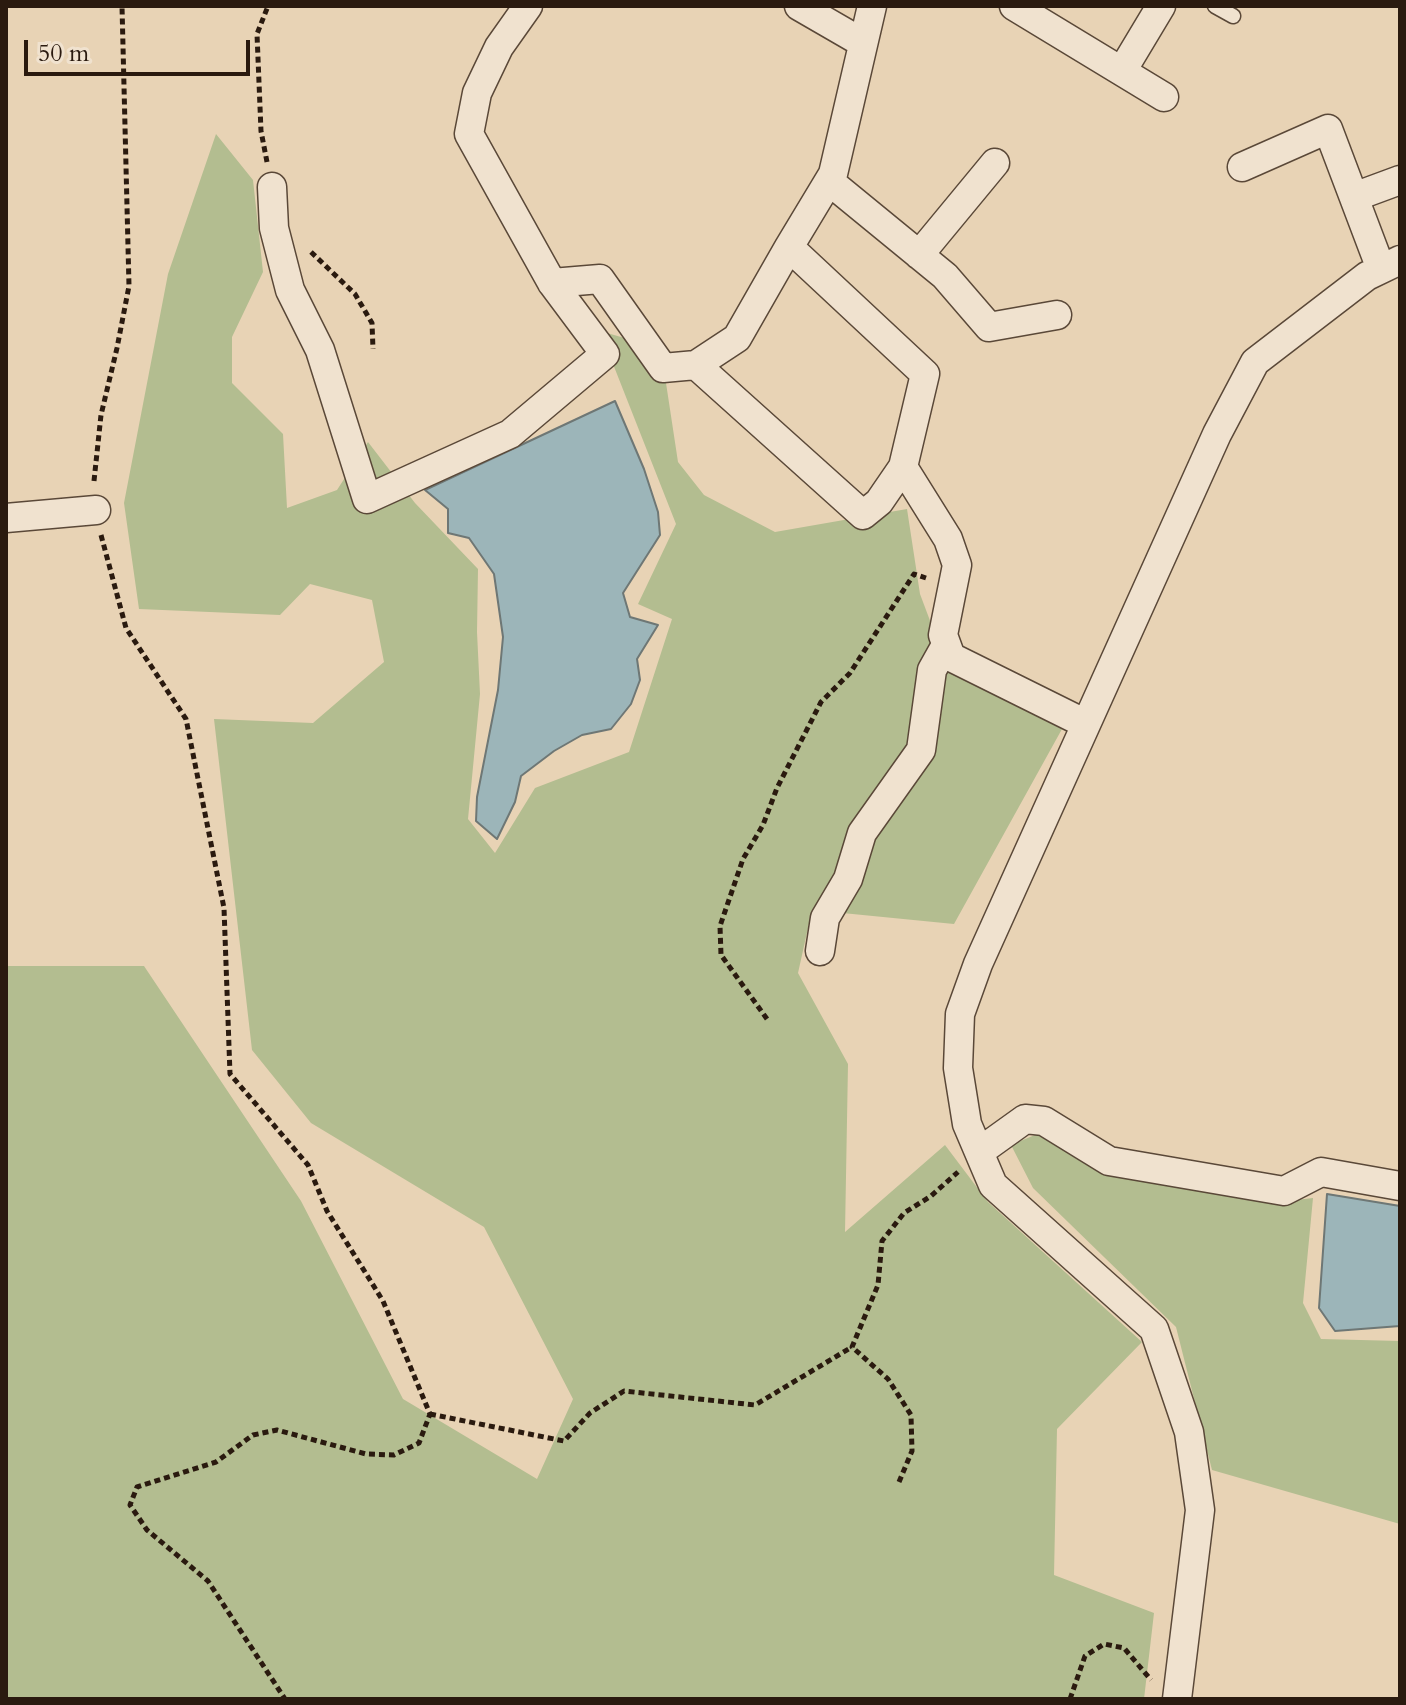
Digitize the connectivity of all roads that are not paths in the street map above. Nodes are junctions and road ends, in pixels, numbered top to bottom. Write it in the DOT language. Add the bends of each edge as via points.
graph roads {
  1 [pos="528,6"];
  2 [pos="799,6"];
  3 [pos="872,6"];
  4 [pos="1014,6"];
  5 [pos="1161,6"];
  6 [pos="1215,6"];
  7 [pos="1233,16"];
  8 [pos="863,43"];
  9 [pos="1122,71"];
  10 [pos="1164,97"];
  11 [pos="995,163"];
  12 [pos="1242,167"];
  13 [pos="1400,180"];
  14 [pos="829,181"];
  15 [pos="272,187"];
  16 [pos="1354,197"];
  17 [pos="789,247"];
  18 [pos="919,255"];
  19 [pos="1390,265"];
  20 [pos="552,283"];
  21 [pos="1057,315"];
  22 [pos="696,365"];
  23 [pos="903,467"];
  24 [pos="96,510"];
  25 [pos="6,518"];
  26 [pos="946,645"];
  27 [pos="1086,724"];
  28 [pos="820,951"];
  29 [pos="979,1152"];
  30 [pos="1400,1186"];
  31 [pos="1168,1694"];
  1 -- 20 [label="street" via="499,47 477,93 469,134"];
  2 -- 8 [label="street"];
  3 -- 8 [label="street"];
  4 -- 9 [label="street"];
  5 -- 9 [label="street"];
  6 -- 7 [label="lane"];
  8 -- 14 [label="street"];
  9 -- 10 [label="street"];
  11 -- 18 [label="street"];
  12 -- 16 [label="street" via="1328,129"];
  13 -- 16 [label="street"];
  14 -- 17 [label="street"];
  14 -- 18 [label="street"];
  15 -- 20 [label="street" via="274,228 290,290 320,350 367,499 510,434 605,354"];
  16 -- 19 [label="street"];
  17 -- 22 [label="street" via="737,338"];
  17 -- 23 [label="street" via="925,374"];
  18 -- 21 [label="street" via="945,276 989,327"];
  19 -- 27 [label="street" via="1367,276 1255,362"];
  20 -- 22 [label="street" via="600,279 663,368"];
  22 -- 23 [label="street" via="863,515"];
  23 -- 26 [label="street" via="948,539 957,565 943,635"];
  24 -- 25 [label="street"];
  26 -- 27 [label="street" via="951,657"];
  26 -- 28 [label="street" via="932,670 921,750 862,833 848,879 825,918"];
  27 -- 29 [label="street" via="960,1014 958,1068 967,1124"];
  29 -- 30 [label="street" via="1025,1119 1044,1121 1109,1161 1124,1164 1284,1191 1321,1172"];
  29 -- 31 [label="street" via="993,1185 1154,1329 1189,1432 1200,1510"];
}
